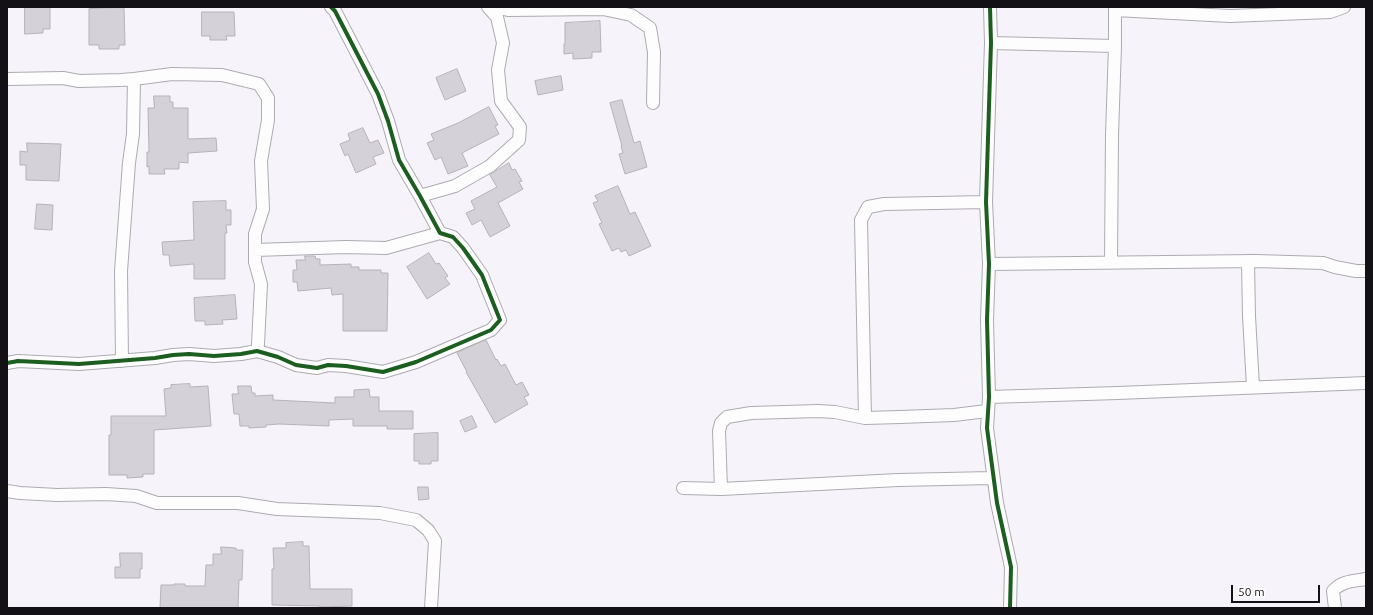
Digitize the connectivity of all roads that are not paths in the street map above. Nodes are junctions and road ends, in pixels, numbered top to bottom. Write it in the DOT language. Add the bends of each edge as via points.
graph roads {
  1 [pos="331,7"];
  2 [pos="488,7"];
  3 [pos="494,7"];
  4 [pos="990,7"];
  5 [pos="1344,7"];
  6 [pos="1115,8"];
  7 [pos="991,43"];
  8 [pos="1115,46"];
  9 [pos="7,79"];
  10 [pos="134,79"];
  11 [pos="653,103"];
  12 [pos="420,196"];
  13 [pos="986,202"];
  14 [pos="440,233"];
  15 [pos="255,250"];
  16 [pos="1248,261"];
  17 [pos="1111,262"];
  18 [pos="989,264"];
  19 [pos="1366,271"];
  20 [pos="256,351"];
  21 [pos="122,361"];
  22 [pos="7,363"];
  23 [pos="1366,382"];
  24 [pos="1253,387"];
  25 [pos="989,397"];
  26 [pos="987,411"];
  27 [pos="865,418"];
  28 [pos="992,478"];
  29 [pos="683,488"];
  30 [pos="721,489"];
  31 [pos="7,491"];
  32 [pos="1366,579"];
  33 [pos="431,608"];
  34 [pos="1010,608"];
  35 [pos="1335,608"];
  1 -- 12 [label="street" via="378,94 399,160"];
  2 -- 12 [label="street" via="497,17 503,43 498,70 501,101 520,127 519,140 490,166 455,186"];
  3 -- 11 [label="street" via="508,10 603,9 630,15 650,28 654,52"];
  4 -- 7 [label="street"];
  5 -- 6 [label="street" via="1330,12 1230,16"];
  6 -- 8 [label="street"];
  7 -- 8 [label="street"];
  7 -- 13 [label="street"];
  8 -- 17 [label="street"];
  9 -- 10 [label="street"];
  10 -- 15 [label="street" via="172,74 222,75 259,84 268,98 268,120 261,161 263,209 255,234"];
  10 -- 21 [label="street" via="121,271"];
  12 -- 14 [label="street"];
  13 -- 18 [label="street"];
  13 -- 27 [label="street" via="884,204 868,207 861,220"];
  14 -- 15 [label="street" via="386,248"];
  14 -- 20 [label="street" via="453,237 482,275 500,320 491,330 416,362 383,372 346,366 328,365 317,368 296,365"];
  15 -- 20 [label="street" via="255,262 261,284"];
  16 -- 17 [label="street"];
  16 -- 19 [label="street" via="1323,263 1335,268"];
  16 -- 24 [label="street"];
  17 -- 18 [label="street"];
  18 -- 25 [label="street"];
  20 -- 21 [label="street" via="214,356 174,355"];
  21 -- 22 [label="street" via="79,364 18,361"];
  23 -- 24 [label="street"];
  24 -- 25 [label="street"];
  25 -- 26 [label="street"];
  26 -- 27 [label="street" via="954,415"];
  26 -- 28 [label="street"];
  27 -- 30 [label="street" via="818,411 751,412 727,416 719,431"];
  28 -- 30 [label="street"];
  28 -- 34 [label="street" via="1011,567"];
  29 -- 30 [label="street"];
  31 -- 33 [label="street" via="57,495 136,496 157,503 238,503 277,508 380,513 416,520 428,530 435,541"];
  32 -- 35 [label="street" via="1337,586 1333,591"];
}
